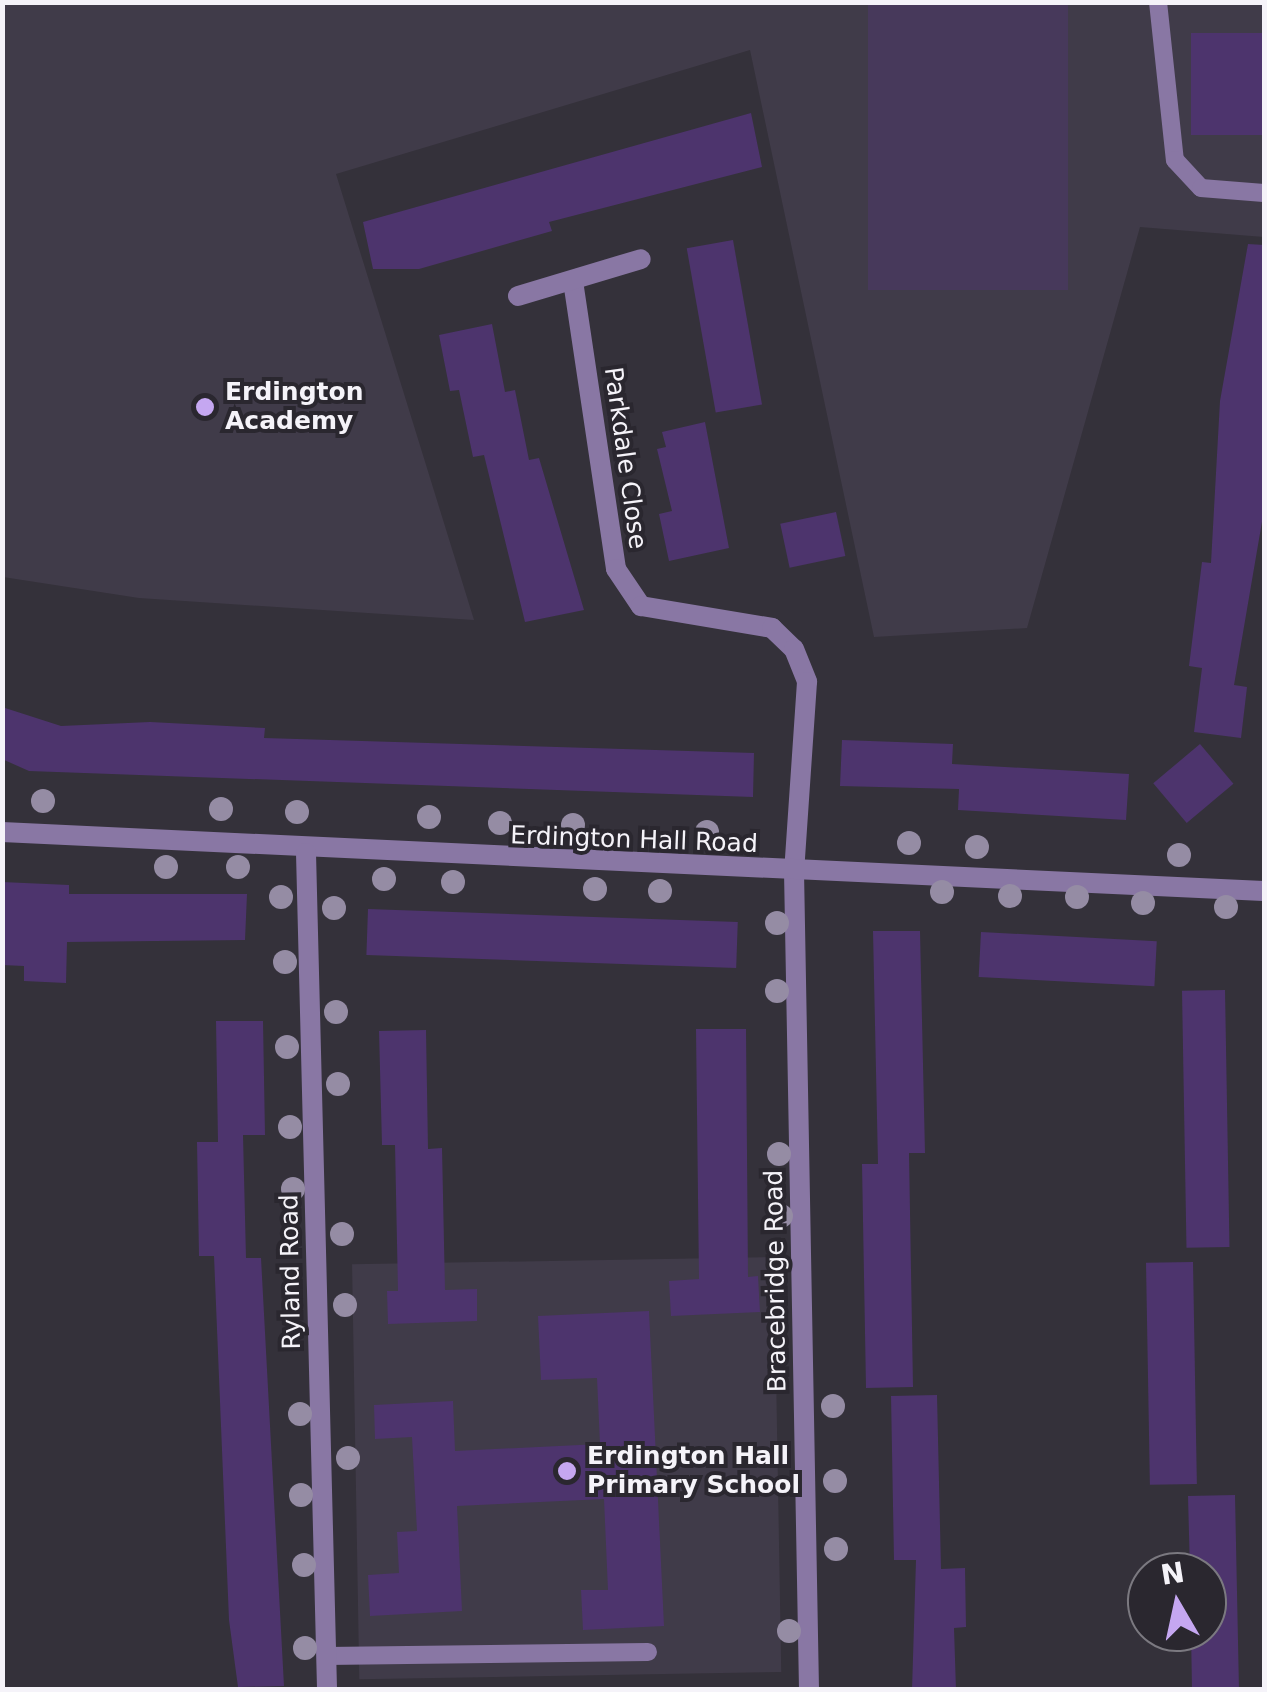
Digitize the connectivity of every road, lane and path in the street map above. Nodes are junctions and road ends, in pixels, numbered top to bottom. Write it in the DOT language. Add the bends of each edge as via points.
graph roads {
  1 [pos="1158,2"];
  2 [pos="1264,194"];
  3 [pos="642,259"];
  4 [pos="573,281"];
  5 [pos="518,296"];
  6 [pos="2,832"];
  7 [pos="306,853"];
  8 [pos="794,871"];
  9 [pos="1264,891"];
  10 [pos="648,1652"];
  11 [pos="326,1656"];
  12 [pos="327,1690"];
  13 [pos="809,1690"];
  1 -- 2 [label="lane" via="1175,160 1200,188"];
  3 -- 4 [label="street"];
  4 -- 5 [label="street"];
  4 -- 8 [label="street, Parkdale Close" via="623,581 641,606 772,628 794,649 806,682"];
  6 -- 7 [label="street, Erdington Hall Road"];
  7 -- 8 [label="street, Erdington Hall Road"];
  7 -- 11 [label="street, Ryland Road"];
  8 -- 9 [label="street, Erdington Hall Road"];
  8 -- 13 [label="street, Bracebridge Road"];
  10 -- 11 [label="lane"];
  11 -- 12 [label="street, Ryland Road"];
}
